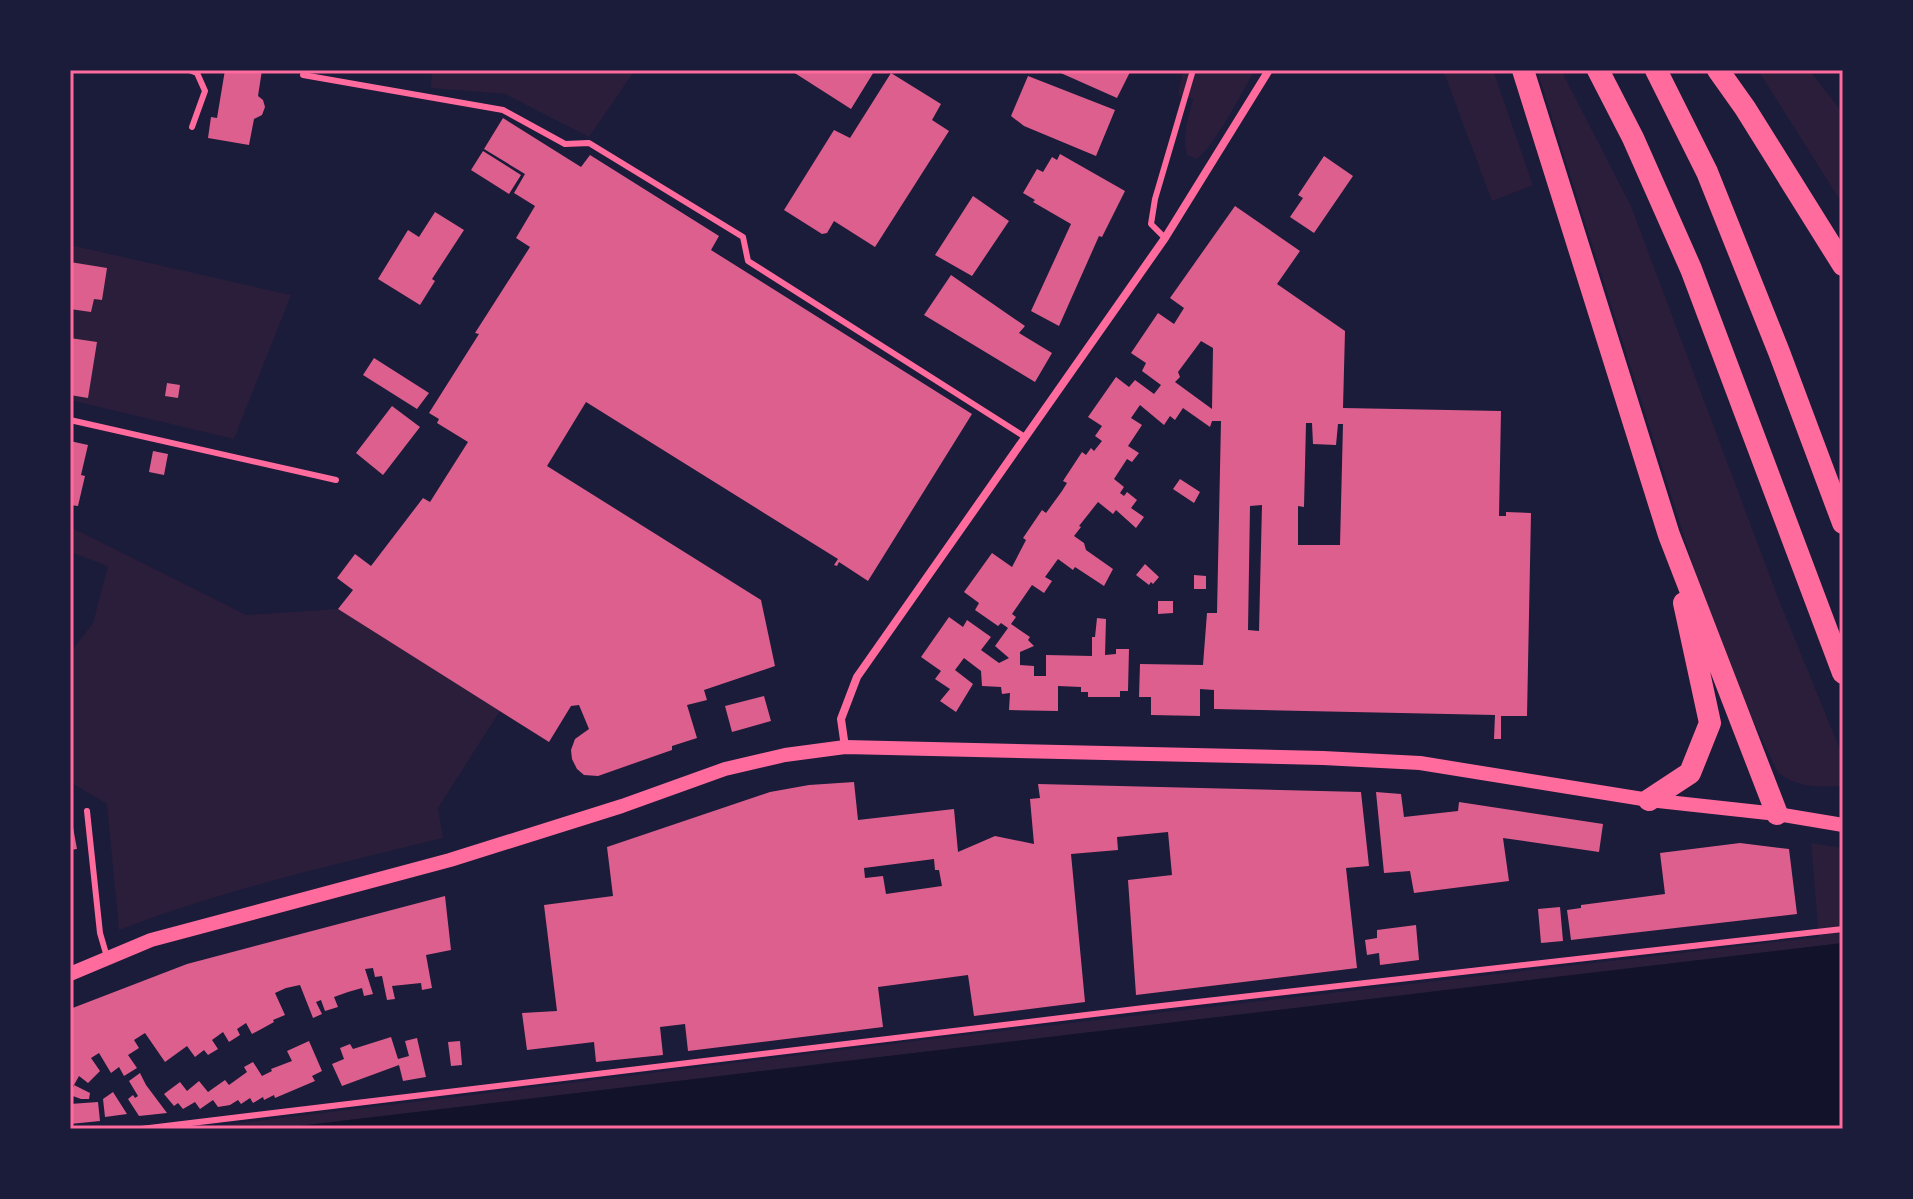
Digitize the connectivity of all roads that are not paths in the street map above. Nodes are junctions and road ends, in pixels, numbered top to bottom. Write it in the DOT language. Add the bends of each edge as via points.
graph roads {
  1 [pos="189,70"];
  2 [pos="304,70"];
  3 [pos="1193,70"];
  4 [pos="1269,70"];
  5 [pos="1523,70"];
  6 [pos="1598,70"];
  7 [pos="1656,70"];
  8 [pos="1718,70"];
  9 [pos="192,127"];
  10 [pos="1165,238"];
  11 [pos="1843,265"];
  12 [pos="70,420"];
  13 [pos="1025,437"];
  14 [pos="336,480"];
  15 [pos="1843,523"];
  16 [pos="1669,535"];
  17 [pos="1843,673"];
  18 [pos="845,747"];
  19 [pos="1649,800"];
  20 [pos="87,811"];
  21 [pos="1777,814"];
  22 [pos="1843,825"];
  23 [pos="1843,929"];
  24 [pos="107,957"];
  25 [pos="70,974"];
  26 [pos="141,1129"];
  1 -- 9 [label="lane" via="197,73 205,91"];
  2 -- 13 [label="lane" via="303,75 503,110 565,144 589,143 743,237 748,261"];
  3 -- 10 [label="lane" via="1155,199 1151,224"];
  4 -- 10 [label="street"];
  5 -- 16 [label="highway"];
  6 -- 17 [label="highway" via="1691,269"];
  7 -- 15 [label="highway" via="1707,172"];
  8 -- 11 [label="highway"];
  10 -- 13 [label="street"];
  12 -- 14 [label="lane"];
  13 -- 18 [label="street" via="857,677 841,719"];
  16 -- 19 [label="highway" via="1710,723 1690,773"];
  16 -- 21 [label="highway"];
  18 -- 19 [label="street" via="1420,763"];
  18 -- 24 [label="street" via="725,769 450,860 166,936"];
  19 -- 21 [label="street"];
  20 -- 24 [label="lane"];
  21 -- 22 [label="street"];
  23 -- 26 [label="lane"];
  24 -- 25 [label="street"];
}
